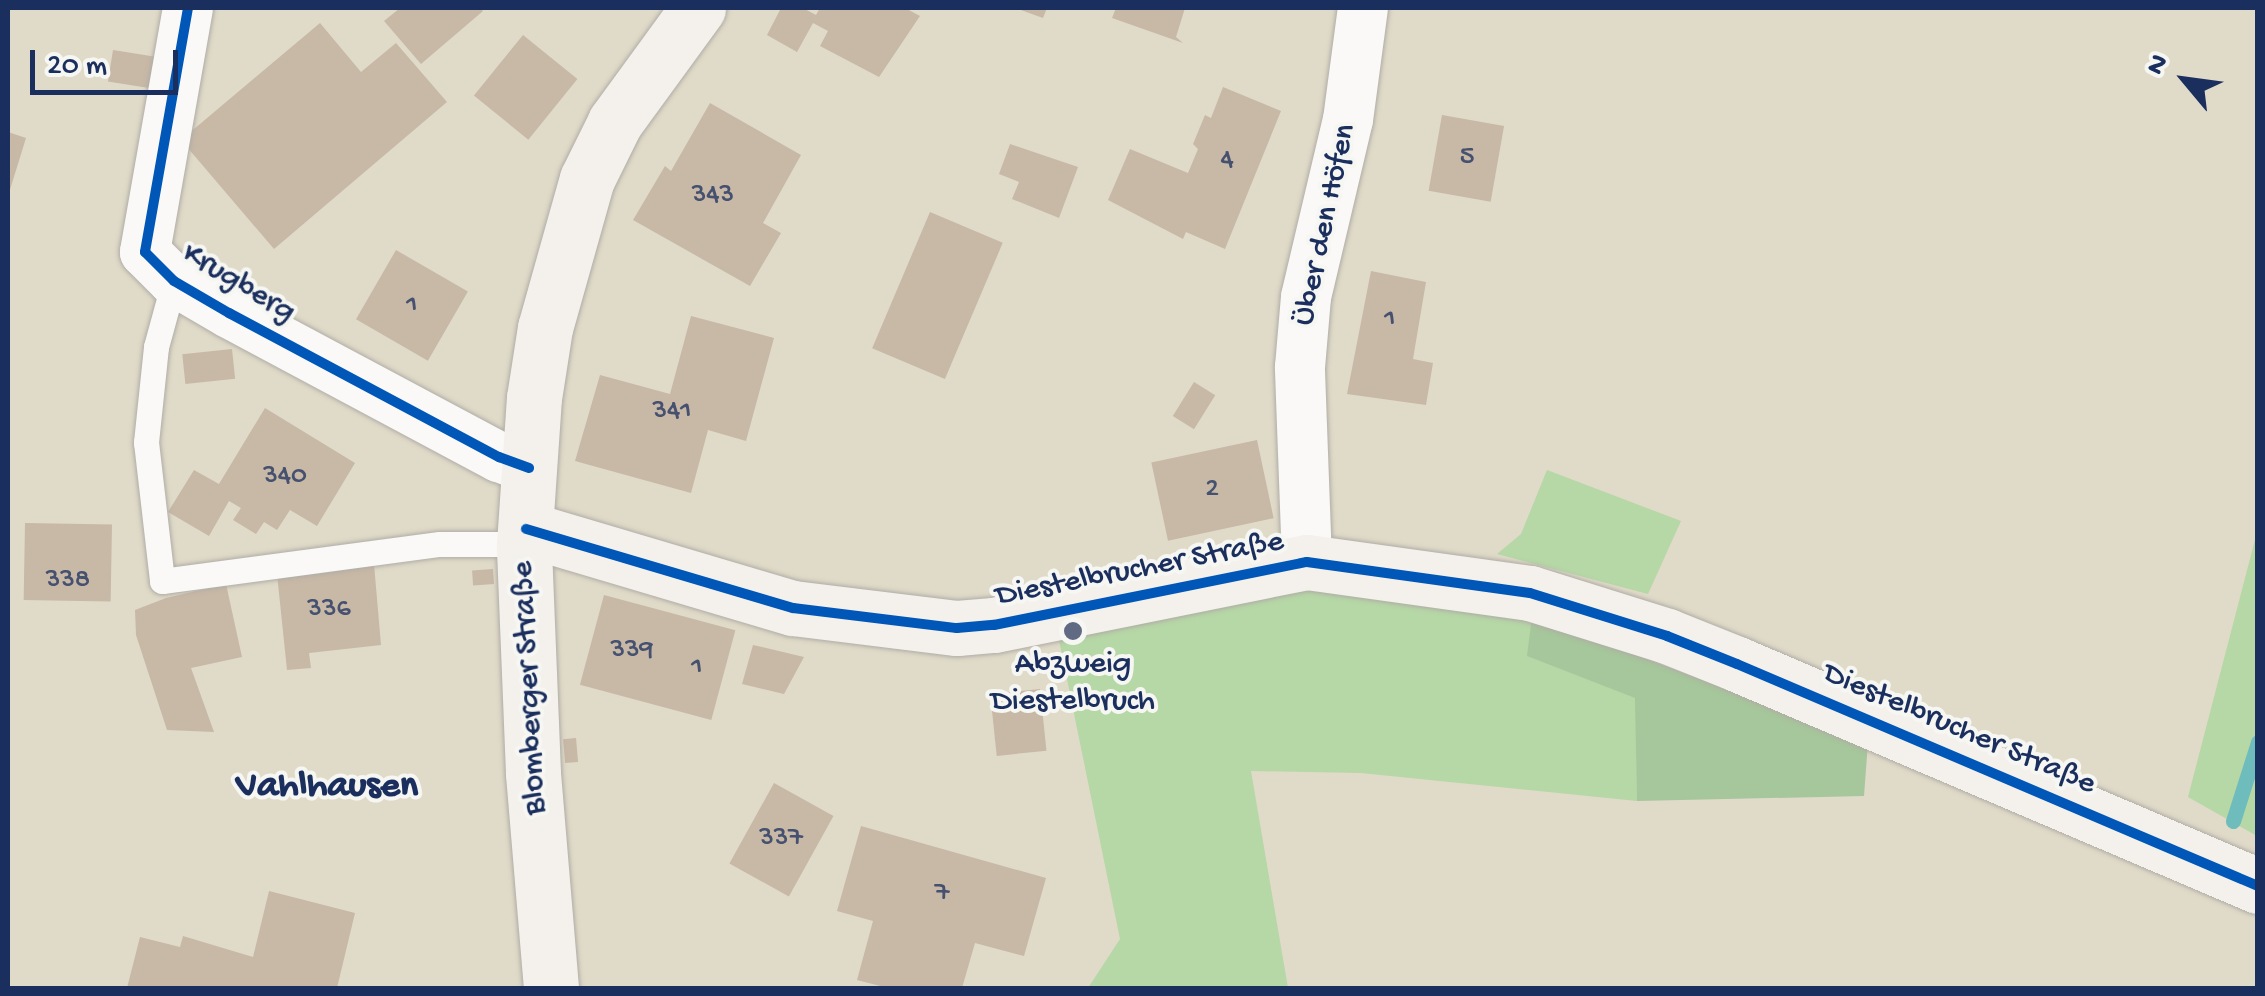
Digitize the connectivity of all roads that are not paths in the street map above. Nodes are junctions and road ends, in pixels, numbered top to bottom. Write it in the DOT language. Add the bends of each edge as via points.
graph roads {
  1 [pos="188,8"];
  2 [pos="698,8"];
  3 [pos="1363,8"];
  4 [pos="174,281"];
  5 [pos="529,468"];
  6 [pos="525,537"];
  7 [pos="1308,562"];
  8 [pos="2258,886"];
  9 [pos="551,988"];
  1 -- 4 [label="street, Krugberg" via="145,252"];
  2 -- 5 [label="street, Blomberger Straße" via="615,122 587,179 545,328"];
  3 -- 7 [label="street, Über den Höfen" via="1348,120 1306,296 1300,367"];
  4 -- 5 [label="street, Krugberg"];
  4 -- 6 [label="lane" via="156,347 146,442 162,581"];
  5 -- 6 [label="street, Blomberger Straße"];
  6 -- 7 [label="street, Diestelbrucher Straße" via="793,608 957,628"];
  6 -- 9 [label="street, Blomberger Straße" via="533,773"];
  7 -- 8 [label="street, Diestelbrucher Straße" via="1530,593 1632,624"];
}
